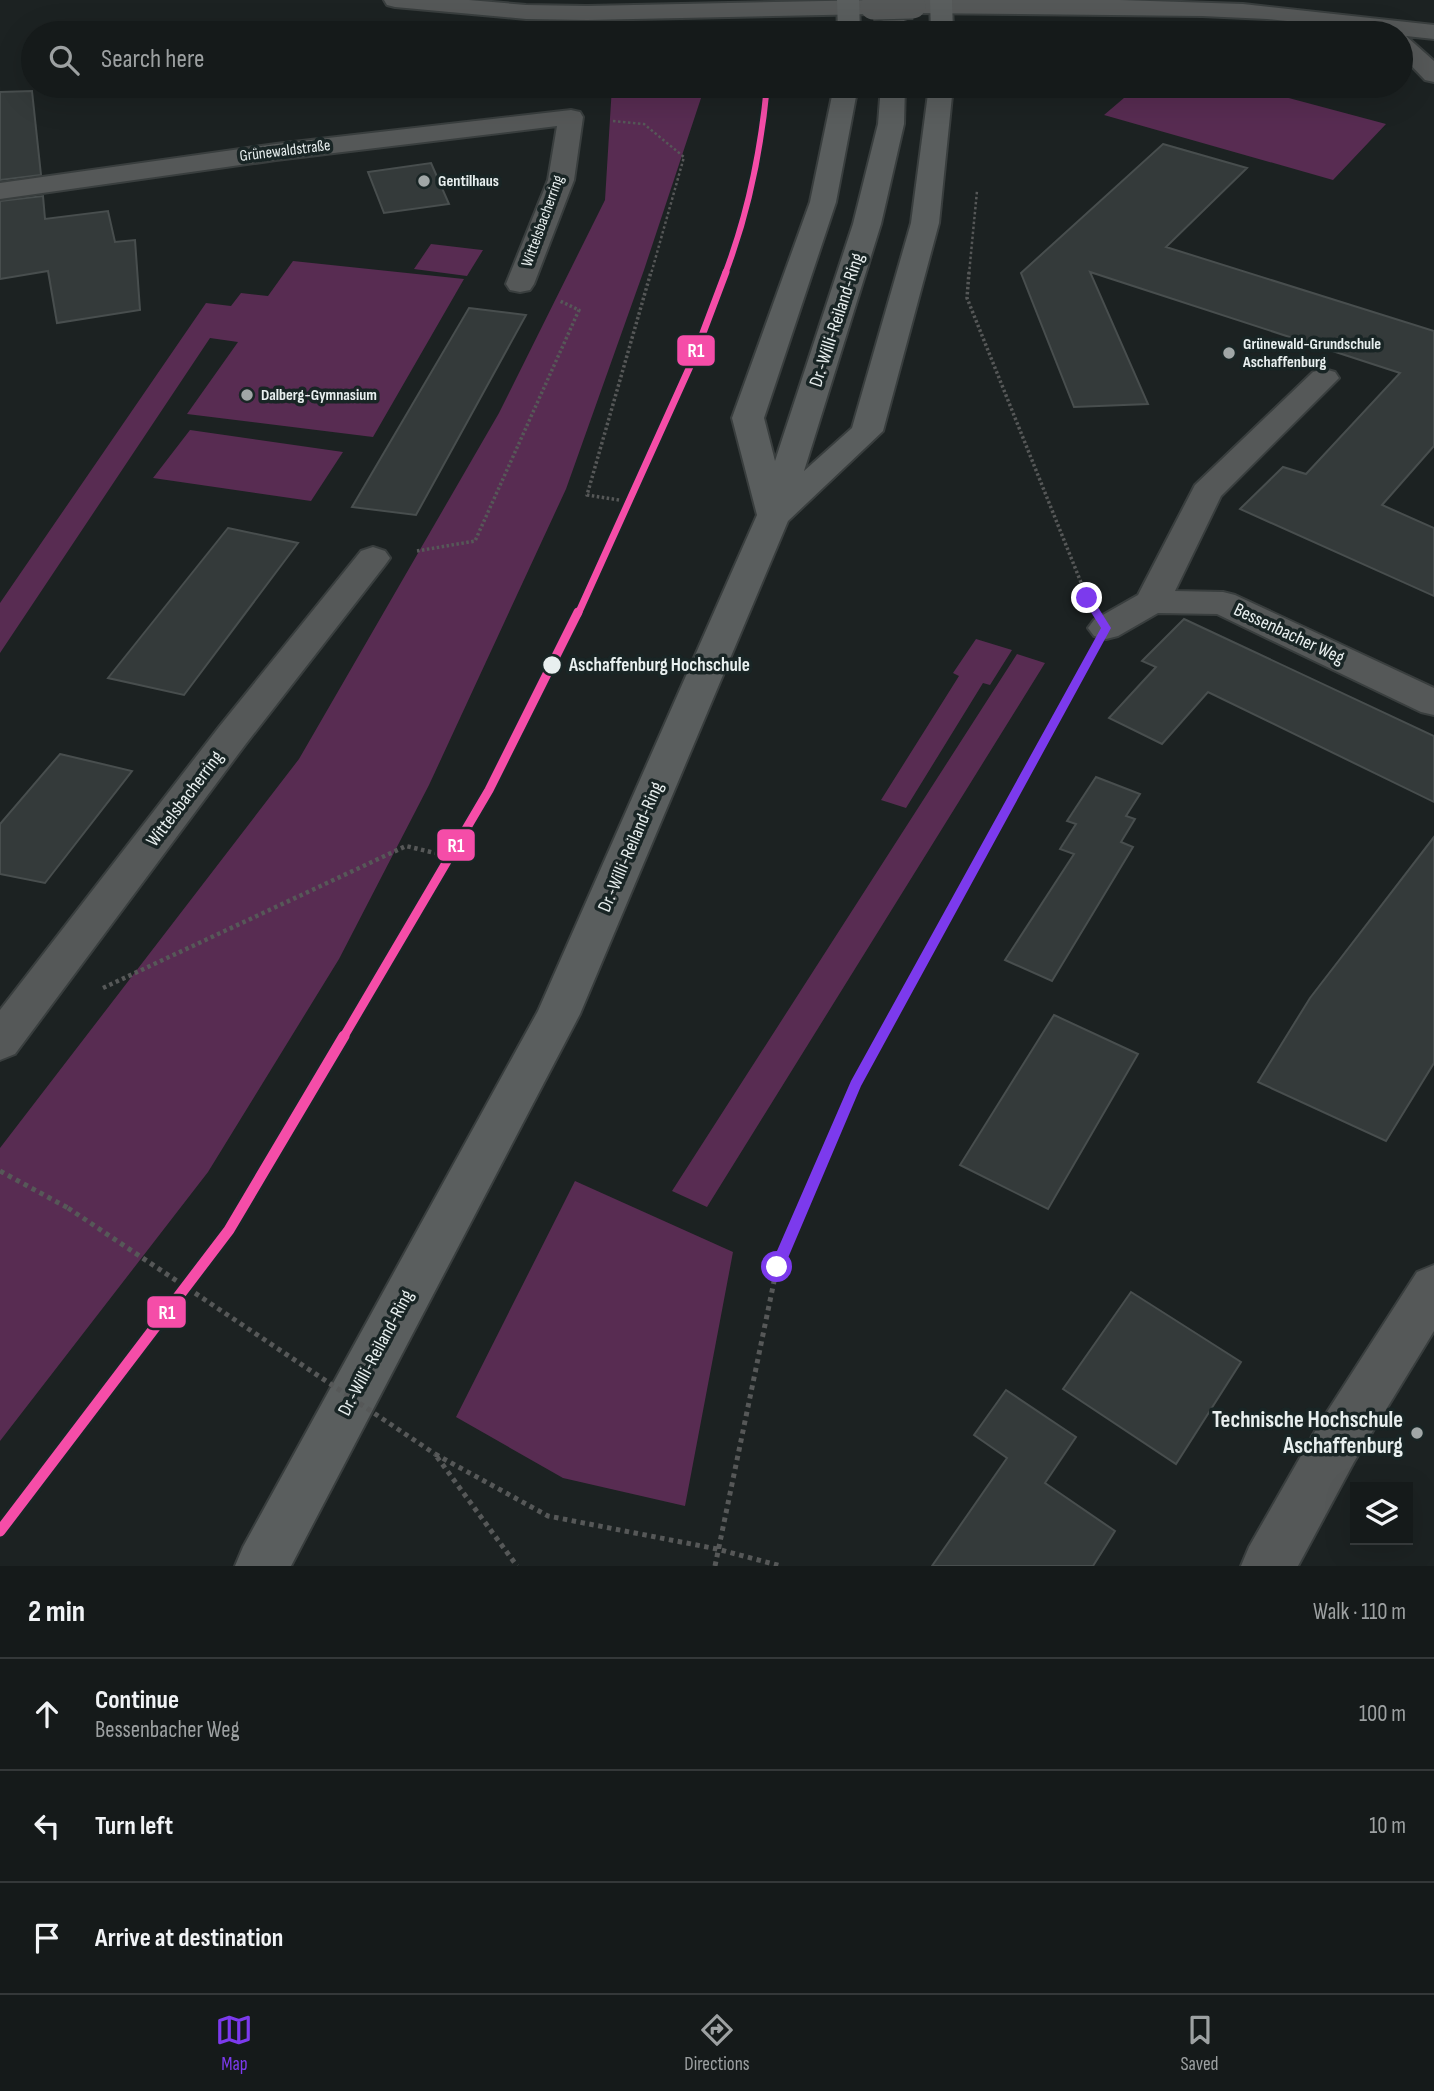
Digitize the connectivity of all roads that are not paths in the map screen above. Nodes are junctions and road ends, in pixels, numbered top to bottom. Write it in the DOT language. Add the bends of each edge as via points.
graph roads {
  1 [pos="395,0"];
  2 [pos="942,3"];
  3 [pos="848,4"];
  4 [pos="892,4"];
  5 [pos="1247,5"];
  6 [pos="942,21"];
  7 [pos="1325,21"];
  8 [pos="1434,32"];
  9 [pos="1413,34"];
  10 [pos="1413,55"];
  11 [pos="1434,75"];
  12 [pos="845,98"];
  13 [pos="892,98"];
  14 [pos="940,98"];
  15 [pos="571,117"];
  16 [pos="0,191"];
  17 [pos="520,284"];
  18 [pos="1324,378"];
  19 [pos="774,515"];
  20 [pos="373,558"];
  21 [pos="1152,602"];
  22 [pos="1106,628"];
  23 [pos="1434,703"];
  24 [pos="5,1031"];
  25 [pos="1434,1287"];
  26 [pos="262,1566"];
  27 [pos="1268,1566"];
  1 -- 3 [label="street" via="587,13"];
  2 -- 4 [label="street"];
  2 -- 5 [label="street"];
  2 -- 6 [label="highway"];
  3 -- 4 [label="street"];
  5 -- 7 [label="street"];
  8 -- 9 [label="street"];
  10 -- 11 [label="street"];
  12 -- 19 [label="highway" via="823,202 748,418"];
  13 -- 19 [label="highway, Dr.-Willi-Reiland-Ring" via="891,124 867,224"];
  14 -- 19 [label="highway" via="925,223 867,431"];
  15 -- 16 [label="street, Grünewaldstraße"];
  15 -- 17 [label="street, Wittelsbacherring" via="561,180"];
  18 -- 21 [label="street" via="1207,492"];
  19 -- 26 [label="highway, Dr.-Willi-Reiland-Ring" via="558,1014"];
  20 -- 24 [label="street, Wittelsbacherring"];
  21 -- 22 [label="street"];
  21 -- 23 [label="street, Bessenbacher Weg" via="1223,603"];
  25 -- 27 [label="street" via="1336,1444"];
}
